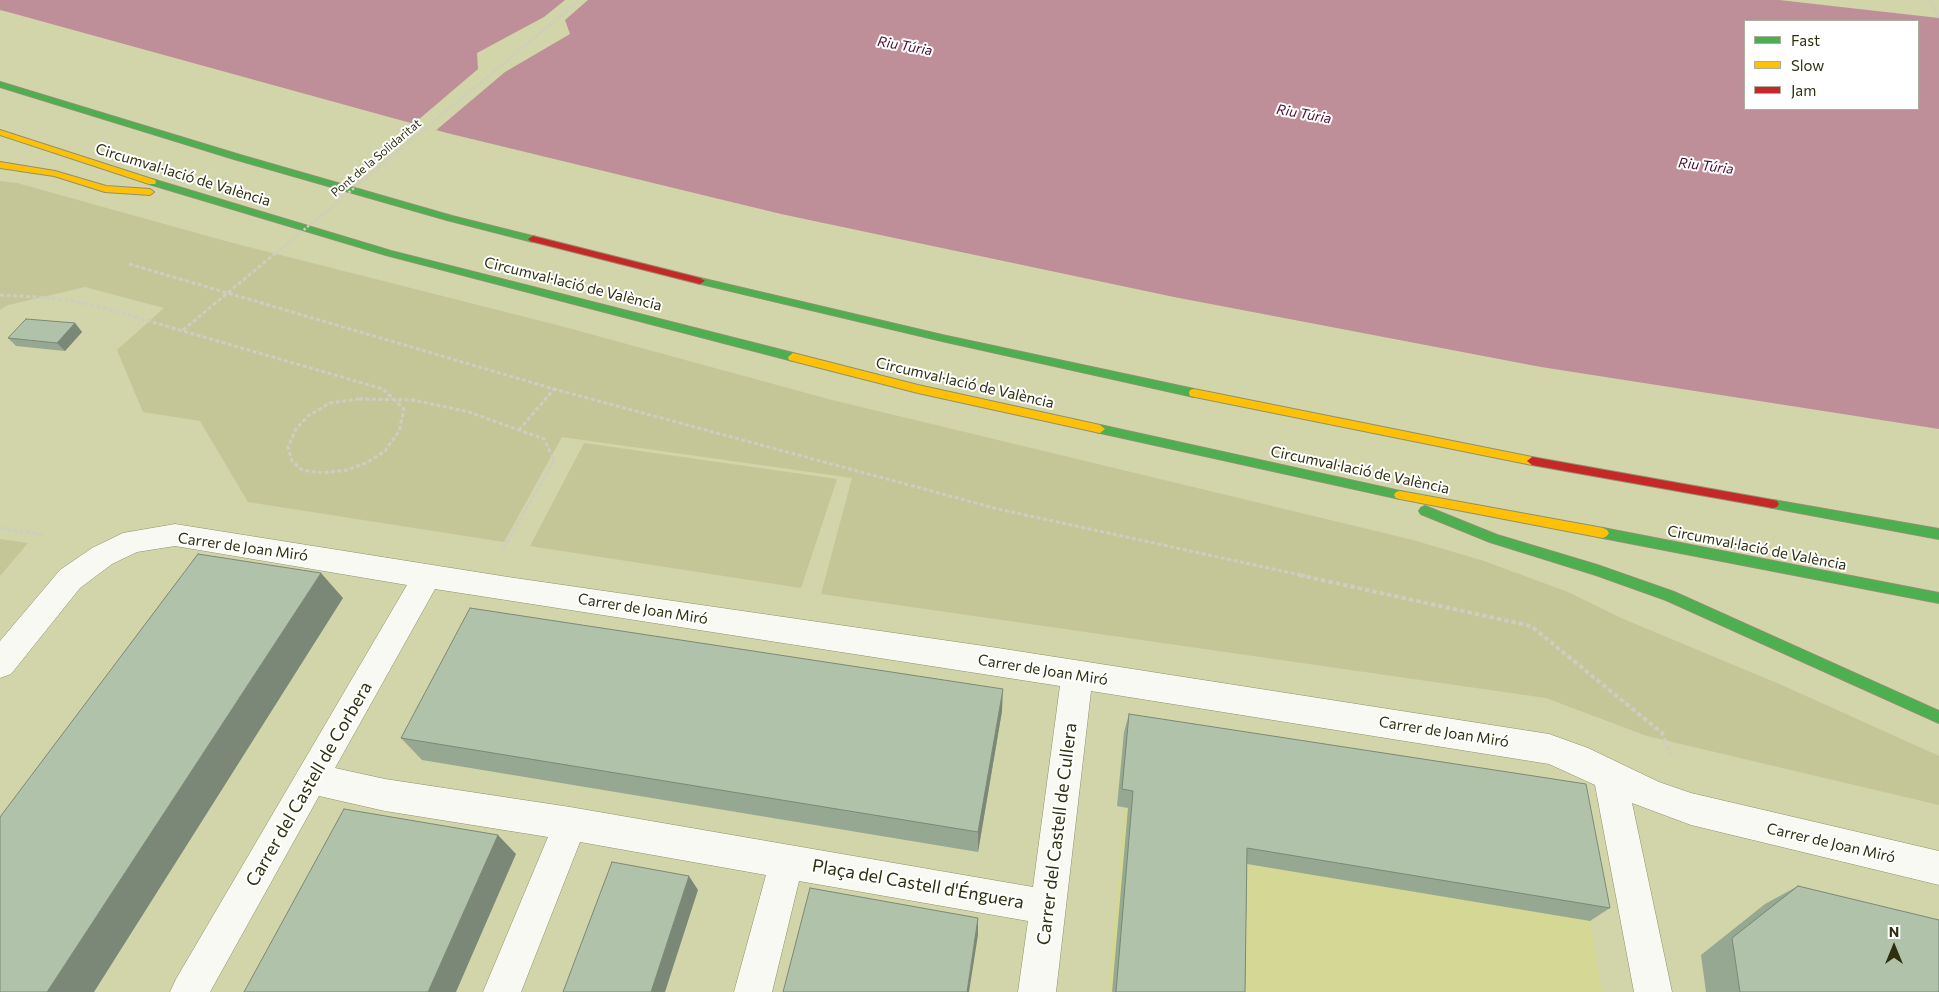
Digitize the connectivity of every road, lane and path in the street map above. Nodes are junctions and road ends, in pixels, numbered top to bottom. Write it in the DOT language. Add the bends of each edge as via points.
graph roads {
  1 [pos="580,0"];
  2 [pos="1930,0"];
  3 [pos="1939,18"];
  4 [pos="0,84"];
  5 [pos="0,132"];
  6 [pos="0,165"];
  7 [pos="187,194"];
  8 [pos="128,264"];
  9 [pos="0,295"];
  10 [pos="182,330"];
  11 [pos="554,389"];
  12 [pos="518,430"];
  13 [pos="1371,489"];
  14 [pos="0,528"];
  15 [pos="1939,534"];
  16 [pos="44,535"];
  17 [pos="428,576"];
  18 [pos="483,585"];
  19 [pos="1939,598"];
  20 [pos="0,664"];
  21 [pos="1077,676"];
  22 [pos="1939,717"];
  23 [pos="1670,754"];
  24 [pos="1610,777"];
  25 [pos="312,779"];
  26 [pos="570,824"];
  27 [pos="787,861"];
  28 [pos="1939,868"];
  29 [pos="1048,907"];
  30 [pos="189,992"];
  31 [pos="502,992"];
  32 [pos="753,992"];
  33 [pos="1037,992"];
  34 [pos="1653,992"];
  1 -- 10 [label="path, Pont de la Solidaritat, bridge"];
  2 -- 3 [label="path"];
  4 -- 15 [label="highway" via="450,218 933,336 1233,401 1476,449"];
  5 -- 7 [label="highway, Circumval·lació de València"];
  6 -- 7 [label="highway" via="55,174 105,189"];
  7 -- 13 [label="highway, Circumval·lació de València" via="389,252 918,389"];
  8 -- 11 [label="path"];
  9 -- 10 [label="path, bridge" via="90,304"];
  10 -- 12 [label="path, bridge" via="383,389 404,409 399,431 385,451 366,464 323,473 302,470 292,461 288,447 296,429 308,416 330,403 359,400 413,400 469,412"];
  11 -- 12 [label="path"];
  11 -- 23 [label="path" via="998,509 1531,626 1662,733"];
  12 -- 18 [label="path" via="544,439 554,460"];
  13 -- 19 [label="highway, Circumval·lació de València"];
  13 -- 22 [label="highway" via="1494,539 1670,596"];
  14 -- 16 [label="path"];
  17 -- 18 [label="street, Carrer de Joan Miró"];
  17 -- 20 [label="street, Carrer de Joan Miró" via="176,535 133,541 102,556 70,578"];
  17 -- 25 [label="street, Carrer del Castell de Corbera"];
  18 -- 21 [label="street, Carrer de Joan Miró"];
  21 -- 24 [label="street, Carrer de Joan Miró" via="1548,748"];
  21 -- 29 [label="street, Carrer del Castell de Cullera"];
  24 -- 28 [label="street, Carrer de Joan Miró" via="1691,809"];
  24 -- 34 [label="street"];
  25 -- 26 [label="street, Plaça del Castell d'Énguera" via="385,795"];
  25 -- 30 [label="street, Carrer del Castell de Corbera"];
  26 -- 27 [label="street, Plaça del Castell d'Énguera"];
  26 -- 31 [label="street"];
  27 -- 29 [label="street, Plaça del Castell d'Énguera"];
  27 -- 32 [label="street"];
  29 -- 33 [label="street, Carrer del Castell de Cullera"];
}
